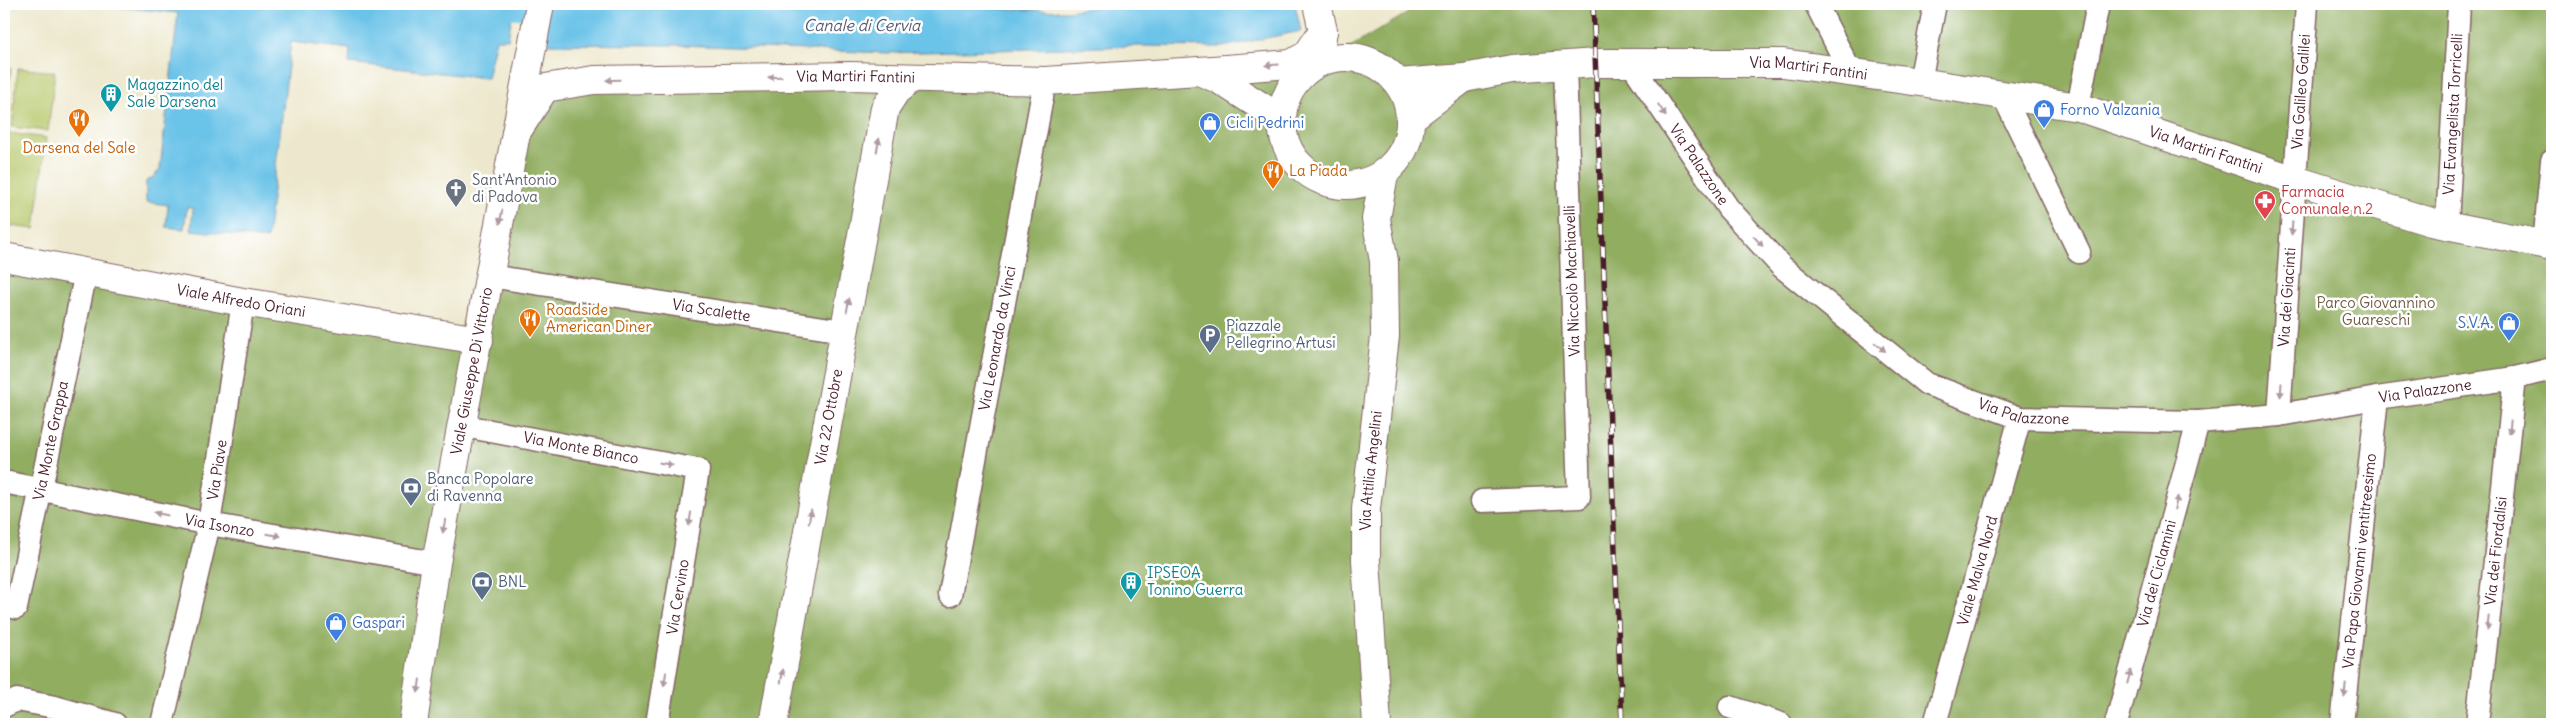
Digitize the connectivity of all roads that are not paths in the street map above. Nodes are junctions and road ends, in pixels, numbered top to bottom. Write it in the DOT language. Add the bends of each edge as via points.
graph roads {
  1 [pos="540,4"];
  2 [pos="1317,4"];
  3 [pos="1816,4"];
  4 [pos="1935,4"];
  5 [pos="2098,4"];
  6 [pos="2307,4"];
  7 [pos="2459,4"];
  8 [pos="1323,31"];
  9 [pos="1346,57"];
  10 [pos="1317,63"];
  11 [pos="1734,64"];
  12 [pos="1565,68"];
  13 [pos="1635,69"];
  14 [pos="1851,72"];
  15 [pos="1209,75"];
  16 [pos="850,76"];
  17 [pos="1464,78"];
  18 [pos="911,79"];
  19 [pos="1296,79"];
  20 [pos="1045,81"];
  21 [pos="1920,82"];
  22 [pos="1398,83"];
  23 [pos="2002,95"];
  24 [pos="2078,107"];
  25 [pos="885,108"];
  26 [pos="1411,118"];
  27 [pos="1281,119"];
  28 [pos="516,132"];
  29 [pos="2552,161"];
  30 [pos="1384,174"];
  31 [pos="2295,180"];
  32 [pos="1343,186"];
  33 [pos="1376,219"];
  34 [pos="2447,225"];
  35 [pos="2548,245"];
  36 [pos="2079,252"];
  37 [pos="4,257"];
  38 [pos="86,272"];
  39 [pos="490,276"];
  40 [pos="242,302"];
  41 [pos="843,331"];
  42 [pos="479,340"];
  43 [pos="2552,369"];
  44 [pos="2515,378"];
  45 [pos="2377,398"];
  46 [pos="2279,415"];
  47 [pos="2020,418"];
  48 [pos="2198,422"];
  49 [pos="464,426"];
  50 [pos="698,470"];
  51 [pos="4,482"];
  52 [pos="41,489"];
  53 [pos="1482,501"];
  54 [pos="209,524"];
  55 [pos="436,563"];
  56 [pos="950,595"];
  57 [pos="16,608"];
  58 [pos="4,706"];
  59 [pos="1730,707"];
  60 [pos="115,724"];
  61 [pos="162,724"];
  62 [pos="414,724"];
  63 [pos="657,724"];
  64 [pos="773,724"];
  65 [pos="1377,724"];
  66 [pos="1781,724"];
  67 [pos="1935,724"];
  68 [pos="2116,724"];
  69 [pos="2342,724"];
  70 [pos="2477,724"];
  1 -- 28 [label="street, Viale Giuseppe Di Vittorio"];
  2 -- 8 [label="street"];
  3 -- 14 [label="street"];
  4 -- 21 [label="street"];
  5 -- 24 [label="street"];
  6 -- 31 [label="street, Via Galileo Galilei"];
  7 -- 34 [label="street, Via Evangelista Torricelli"];
  8 -- 9 [label="street"];
  8 -- 10 [label="street"];
  8 -- 15 [label="street, one-way" via="1307,55 1292,64"];
  9 -- 10 [label="street"];
  9 -- 22 [label="street" via="1366,60 1384,69"];
  10 -- 19 [label="street"];
  11 -- 12 [label="street, Via Martiri Fantini"];
  11 -- 13 [label="street, Via Martiri Fantini"];
  11 -- 14 [label="street, Via Martiri Fantini" via="1783,63"];
  12 -- 13 [label="street, Via Martiri Fantini"];
  12 -- 17 [label="street, Via Martiri Fantini" via="1512,69"];
  12 -- 53 [label="street, Via Niccolò Machiavelli" via="1579,497"];
  13 -- 47 [label="street, Via Palazzone, one-way" via="1728,208 1781,266 1927,384"];
  14 -- 21 [label="street, Via Martiri Fantini"];
  15 -- 19 [label="street" via="1276,86"];
  15 -- 20 [label="street, Via Martiri Fantini"];
  15 -- 27 [label="street"];
  16 -- 18 [label="street, Via Martiri Fantini"];
  16 -- 25 [label="street" via="872,89"];
  16 -- 28 [label="street, Via Martiri Fantini, one-way" via="594,80 545,88"];
  17 -- 22 [label="street, Via Martiri Fantini"];
  17 -- 26 [label="street"];
  18 -- 20 [label="street, Via Martiri Fantini"];
  18 -- 25 [label="street, Via 22 Ottobre" via="896,91"];
  19 -- 27 [label="street" via="1285,98"];
  20 -- 56 [label="street, Via Leonardo da Vinci"];
  21 -- 23 [label="street, Via Martiri Fantini"];
  22 -- 26 [label="street" via="1407,99"];
  23 -- 24 [label="street, Via Martiri Fantini"];
  23 -- 36 [label="street"];
  24 -- 31 [label="street, Via Martiri Fantini"];
  41 -- 25 [label="street, Via 22 Ottobre, one-way"];
  26 -- 30 [label="street" via="1408,139 1399,159"];
  27 -- 32 [label="street" via="1289,151 1306,172 1323,182"];
  28 -- 39 [label="street, Viale Giuseppe Di Vittorio, one-way"];
  29 -- 35 [label="street"];
  30 -- 32 [label="street" via="1364,184"];
  30 -- 33 [label="street, Via Attilia Angelini"];
  31 -- 34 [label="street, Via Martiri Fantini"];
  31 -- 46 [label="street, Via dei Giacinti, one-way"];
  32 -- 33 [label="street"];
  33 -- 65 [label="street, Via Attilia Angelini" via="1384,260 1385,336 1366,509 1366,561"];
  34 -- 35 [label="street, Via Martiri Fantini"];
  37 -- 38 [label="street, Viale Alfredo Oriani"];
  38 -- 40 [label="street, Viale Alfredo Oriani"];
  38 -- 52 [label="street, Via Monte Grappa"];
  39 -- 41 [label="street, Via Scalette"];
  39 -- 42 [label="street, Viale Giuseppe Di Vittorio"];
  40 -- 42 [label="street, Viale Alfredo Oriani"];
  40 -- 54 [label="street, Via Piave"];
  64 -- 41 [label="street, Via 22 Ottobre, one-way"];
  42 -- 49 [label="street, Viale Giuseppe Di Vittorio"];
  43 -- 44 [label="street, Via Palazzone"];
  44 -- 45 [label="street, Via Palazzone"];
  44 -- 70 [label="street, Via dei Fiordalisi, one-way"];
  45 -- 46 [label="street, Via Palazzone"];
  45 -- 69 [label="street, Via Papa Giovanni ventitreesimo, one-way"];
  46 -- 48 [label="street, Via Palazzone"];
  47 -- 48 [label="street, Via Palazzone"];
  47 -- 67 [label="street, Viale Malva Nord"];
  68 -- 48 [label="street, Via dei Ciclamini, one-way"];
  49 -- 50 [label="street, Via Monte Bianco, one-way"];
  49 -- 55 [label="street, Viale Giuseppe Di Vittorio, one-way"];
  50 -- 63 [label="street, Via Cervino, one-way"];
  51 -- 52 [label="street, Via Isonzo"];
  54 -- 52 [label="street, Via Isonzo, one-way"];
  52 -- 57 [label="street, Via Monte Grappa"];
  54 -- 55 [label="street, Via Isonzo, one-way"];
  54 -- 61 [label="street, Via Piave"];
  55 -- 62 [label="street, Viale Giuseppe Di Vittorio, one-way"];
  58 -- 60 [label="street" via="17,700"];
  59 -- 66 [label="street"];
}
